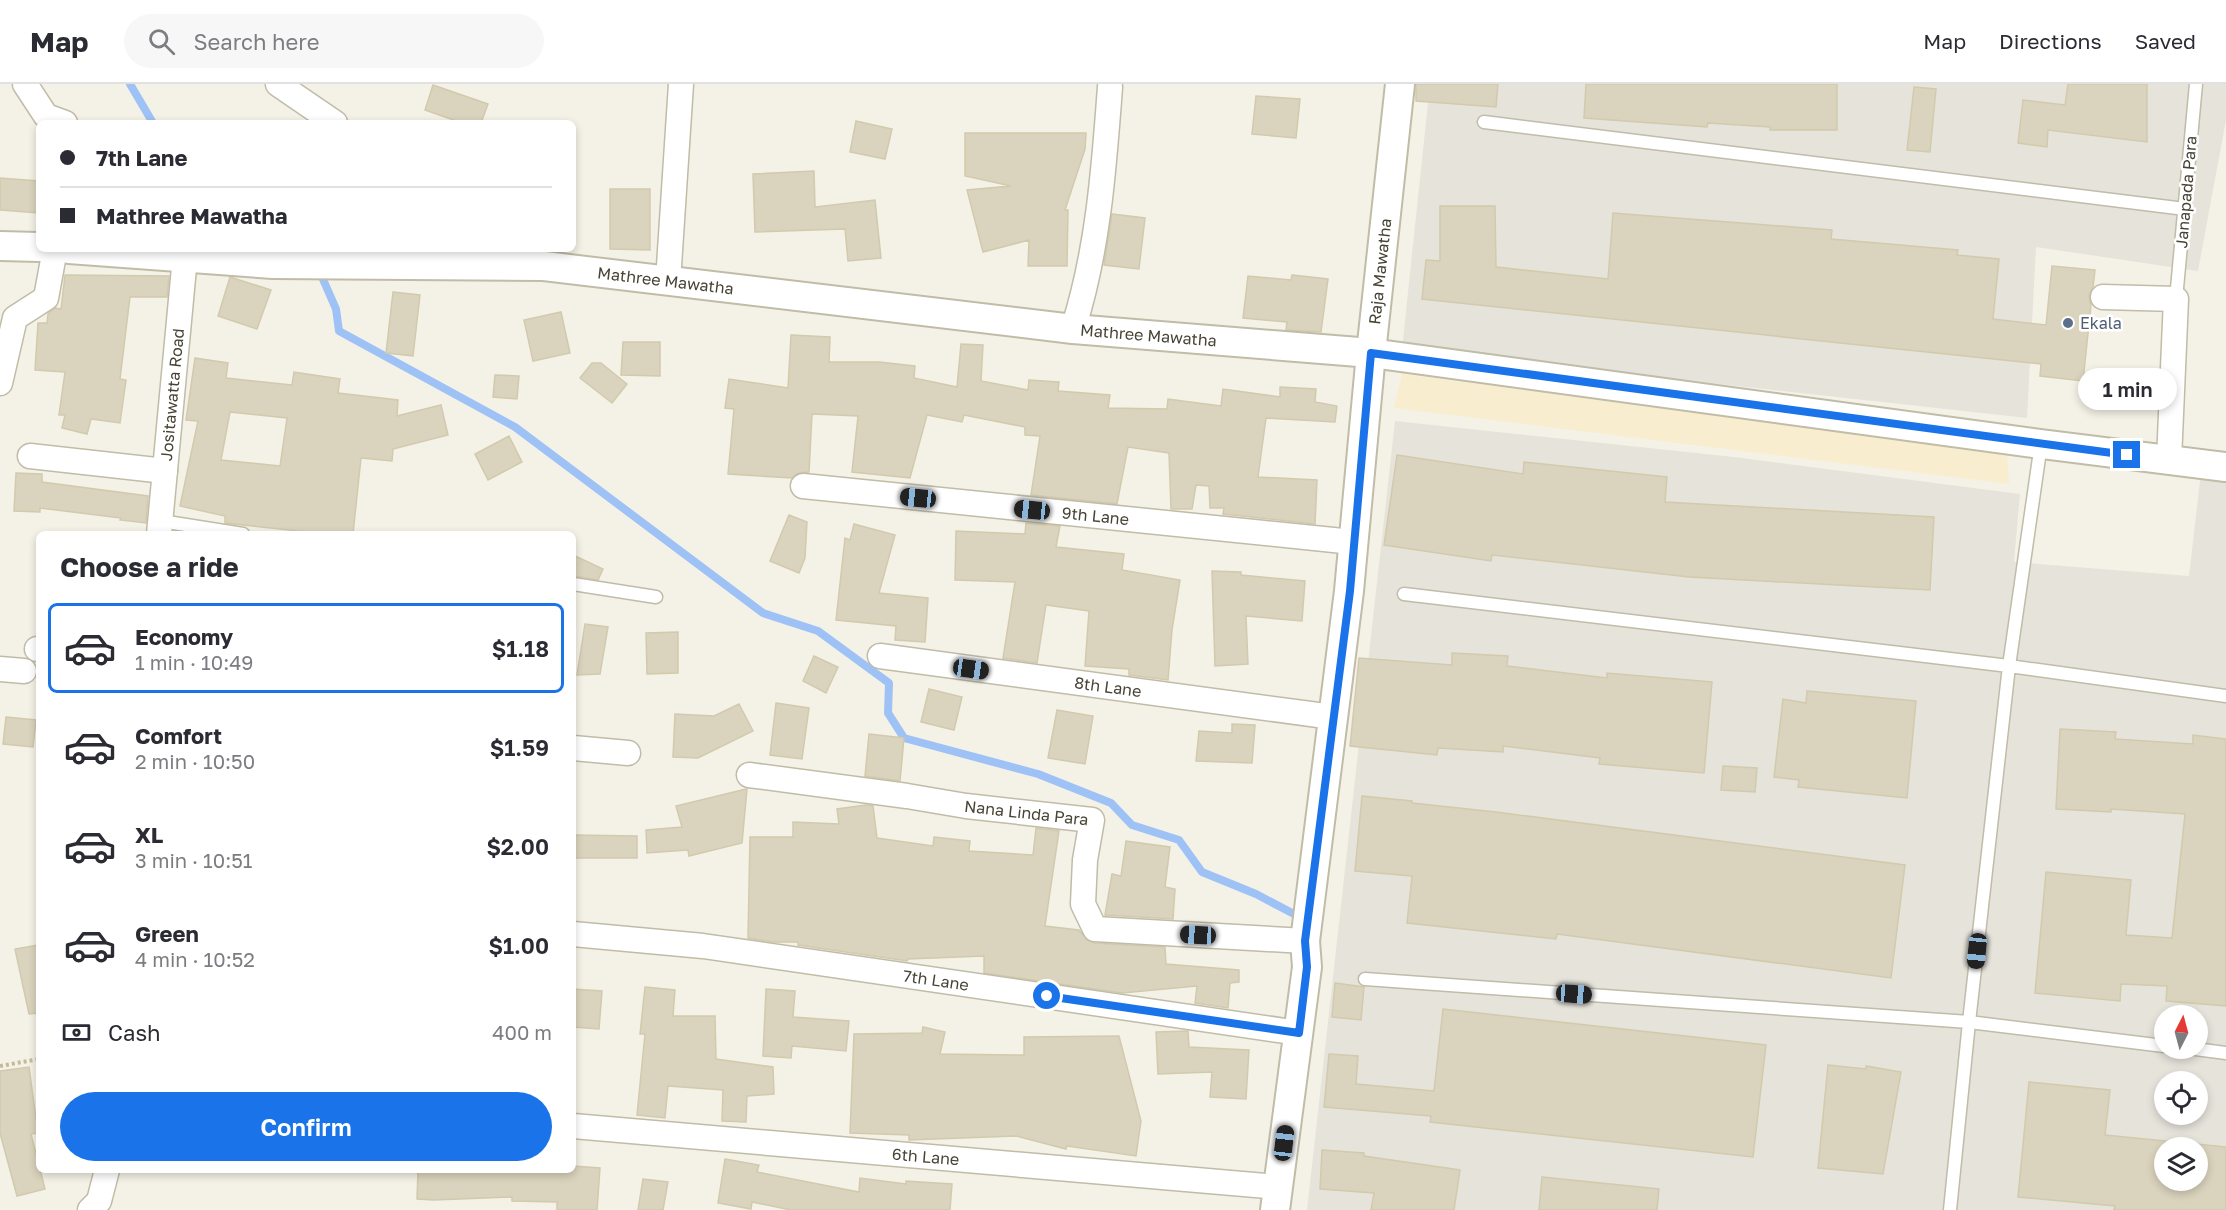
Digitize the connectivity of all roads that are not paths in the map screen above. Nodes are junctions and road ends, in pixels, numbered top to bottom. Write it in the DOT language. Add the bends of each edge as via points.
graph roads {
  1 [pos="26,84"];
  2 [pos="278,84"];
  3 [pos="681,84"];
  4 [pos="1400,84"];
  5 [pos="2196,84"];
  6 [pos="1110,87"];
  7 [pos="57,120"];
  8 [pos="331,120"];
  9 [pos="1484,122"];
  10 [pos="2185,208"];
  11 [pos="0,246"];
  12 [pos="36,248"];
  13 [pos="54,252"];
  14 [pos="112,252"];
  15 [pos="523,252"];
  16 [pos="265,256"];
  17 [pos="185,257"];
  18 [pos="544,266"];
  19 [pos="668,281"];
  20 [pos="2103,297"];
  21 [pos="2176,299"];
  22 [pos="1073,330"];
  23 [pos="1371,353"];
  24 [pos="0,383"];
  25 [pos="2041,444"];
  26 [pos="30,456"];
  27 [pos="2169,460"];
  28 [pos="2226,467"];
  29 [pos="165,471"];
  30 [pos="803,486"];
  31 [pos="160,528"];
  32 [pos="202,531"];
  33 [pos="1353,542"];
  34 [pos="576,585"];
  35 [pos="1404,594"];
  36 [pos="656,597"];
  37 [pos="880,656"];
  38 [pos="2009,666"];
  39 [pos="2226,696"];
  40 [pos="1333,717"];
  41 [pos="576,748"];
  42 [pos="628,753"];
  43 [pos="749,775"];
  44 [pos="576,934"];
  45 [pos="1305,941"];
  46 [pos="1365,979"];
  47 [pos="1969,1022"];
  48 [pos="1299,1033"];
  49 [pos="2154,1045"];
  50 [pos="2208,1051"];
  51 [pos="2226,1053"];
  52 [pos="576,1126"];
  53 [pos="106,1173"];
  54 [pos="1277,1198"];
  55 [pos="90,1210"];
  56 [pos="1950,1210"];
  1 -- 7 [label="street" via="46,116"];
  2 -- 8 [label="street"];
  3 -- 19 [label="street"];
  4 -- 23 [label="street, Raja Mawatha"];
  5 -- 10 [label="lane, Janapada Para"];
  6 -- 22 [label="street" via="1094,248"];
  9 -- 10 [label="lane"];
  10 -- 21 [label="lane, Janapada Para"];
  11 -- 12 [label="street"];
  13 -- 24 [label="street" via="46,298 15,318"];
  14 -- 17 [label="street, Mathree Mawatha"];
  15 -- 18 [label="street"];
  16 -- 17 [label="street, Mathree Mawatha"];
  16 -- 18 [label="street, Mathree Mawatha"];
  17 -- 29 [label="street, Jositawatta Road"];
  18 -- 19 [label="street, Mathree Mawatha"];
  19 -- 22 [label="street, Mathree Mawatha"];
  20 -- 21 [label="street"];
  21 -- 27 [label="street"];
  22 -- 23 [label="street, Mathree Mawatha"];
  23 -- 25 [label="street, Mathree Mawatha"];
  23 -- 33 [label="street, Raja Mawatha"];
  25 -- 27 [label="street, Mathree Mawatha"];
  25 -- 38 [label="lane"];
  26 -- 29 [label="street"];
  27 -- 28 [label="street, Mathree Mawatha"];
  29 -- 31 [label="street, Jositawatta Road"];
  30 -- 33 [label="street, 9th Lane"];
  31 -- 32 [label="lane"];
  33 -- 40 [label="street, Raja Mawatha"];
  34 -- 36 [label="lane"];
  35 -- 38 [label="lane"];
  37 -- 40 [label="street, 8th Lane"];
  38 -- 39 [label="lane"];
  38 -- 47 [label="lane"];
  40 -- 45 [label="street, Raja Mawatha"];
  41 -- 42 [label="street"];
  43 -- 45 [label="street, Nana Linda Para" via="1092,820 1083,904 1095,928"];
  44 -- 48 [label="street, 7th Lane" via="703,946"];
  45 -- 48 [label="street, Raja Mawatha" via="1307,967"];
  46 -- 47 [label="lane"];
  47 -- 49 [label="lane"];
  47 -- 56 [label="lane"];
  48 -- 54 [label="street, Raja Mawatha"];
  50 -- 51 [label="lane"];
  52 -- 54 [label="street, 6th Lane"];
  53 -- 55 [label="street" via="99,1201"];
}
